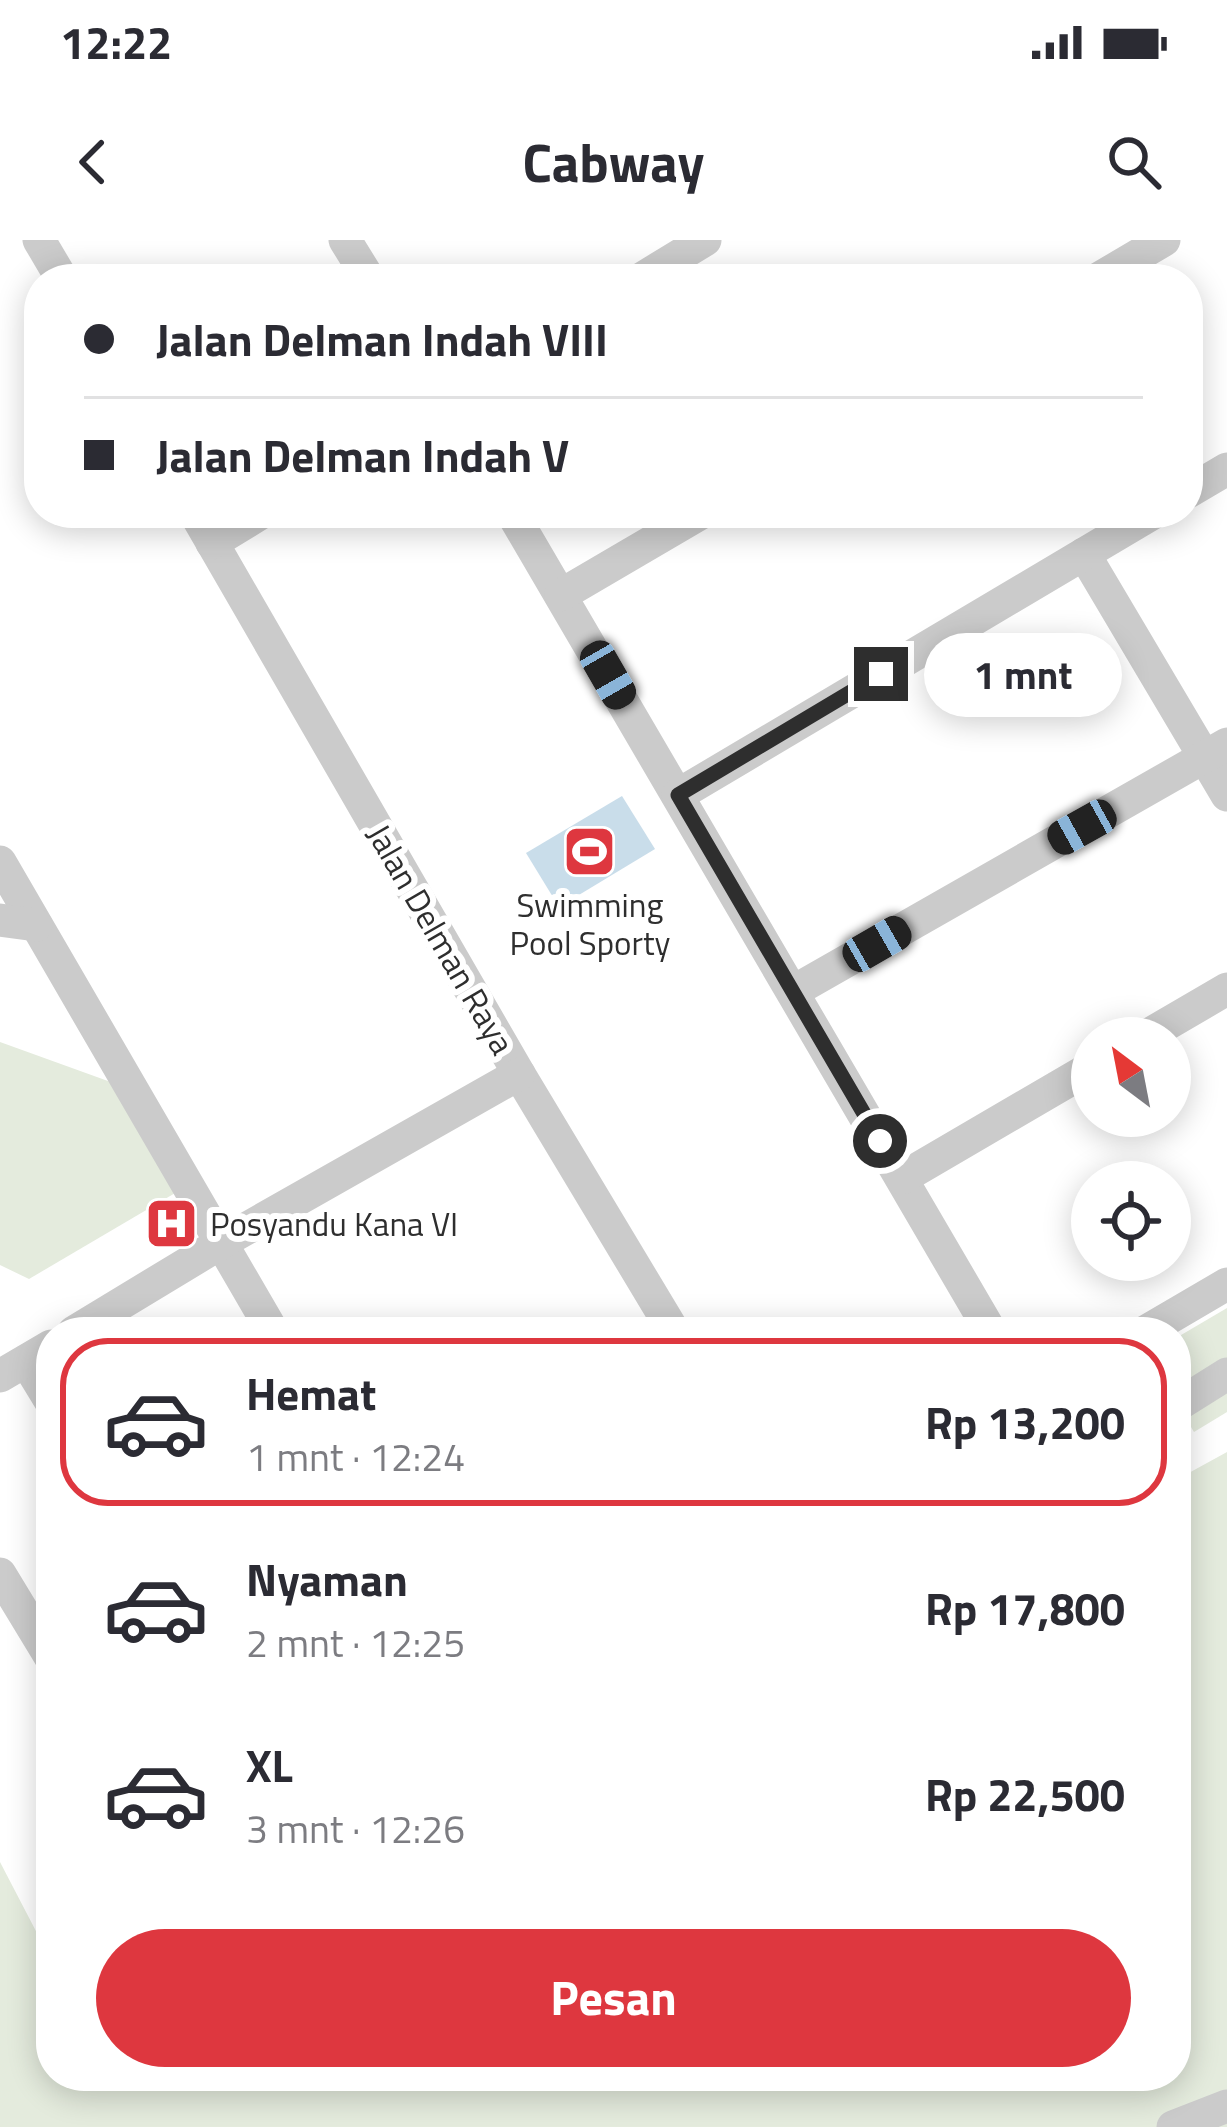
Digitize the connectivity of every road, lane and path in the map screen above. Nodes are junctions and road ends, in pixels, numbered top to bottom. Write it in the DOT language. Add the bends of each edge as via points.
graph roads {
  1 [pos="705,240"];
  2 [pos="1164,240"];
  3 [pos="666,264"];
  4 [pos="1123,264"];
  5 [pos="204,528"];
  6 [pos="236,528"];
  7 [pos="521,528"];
  8 [pos="675,528"];
  9 [pos="1128,528"];
  10 [pos="212,543"];
  11 [pos="1084,554"];
  12 [pos="561,595"];
  13 [pos="1216,751"];
  14 [pos="678,795"];
  15 [pos="1227,795"];
  16 [pos="0,862"];
  17 [pos="0,920"];
  18 [pos="36,925"];
  19 [pos="1227,989"];
  20 [pos="794,991"];
  21 [pos="1178,1017"];
  22 [pos="519,1074"];
  23 [pos="1071,1079"];
  24 [pos="902,1178"];
  25 [pos="221,1243"];
  26 [pos="1227,1284"];
  27 [pos="99,1317"];
  28 [pos="264,1317"];
  29 [pos="665,1317"];
  30 [pos="982,1317"];
  31 [pos="1171,1317"];
  32 [pos="1227,1374"];
  33 [pos="1191,1397"];
  34 [pos="0,1574"];
  35 [pos="36,1633"];
  36 [pos="1227,2107"];
  37 [pos="1173,2127"];
  1 -- 3 [label="street"];
  2 -- 4 [label="street"];
  5 -- 10 [label="street, Jalan Delman Raya"];
  6 -- 10 [label="street"];
  7 -- 12 [label="street"];
  8 -- 12 [label="street"];
  9 -- 11 [label="street"];
  10 -- 22 [label="street, Jalan Delman Raya"];
  11 -- 13 [label="street"];
  11 -- 14 [label="street"];
  12 -- 14 [label="street"];
  13 -- 15 [label="street"];
  13 -- 20 [label="street"];
  14 -- 20 [label="street"];
  16 -- 18 [label="street"];
  17 -- 18 [label="street"];
  18 -- 25 [label="street"];
  19 -- 21 [label="street"];
  20 -- 24 [label="street"];
  22 -- 25 [label="street"];
  22 -- 29 [label="street, Jalan Delman Raya"];
  23 -- 24 [label="street"];
  24 -- 30 [label="street"];
  25 -- 27 [label="street"];
  25 -- 28 [label="street"];
  26 -- 31 [label="street"];
  32 -- 33 [label="street"];
  34 -- 35 [label="street"];
  36 -- 37 [label="street"];
}
